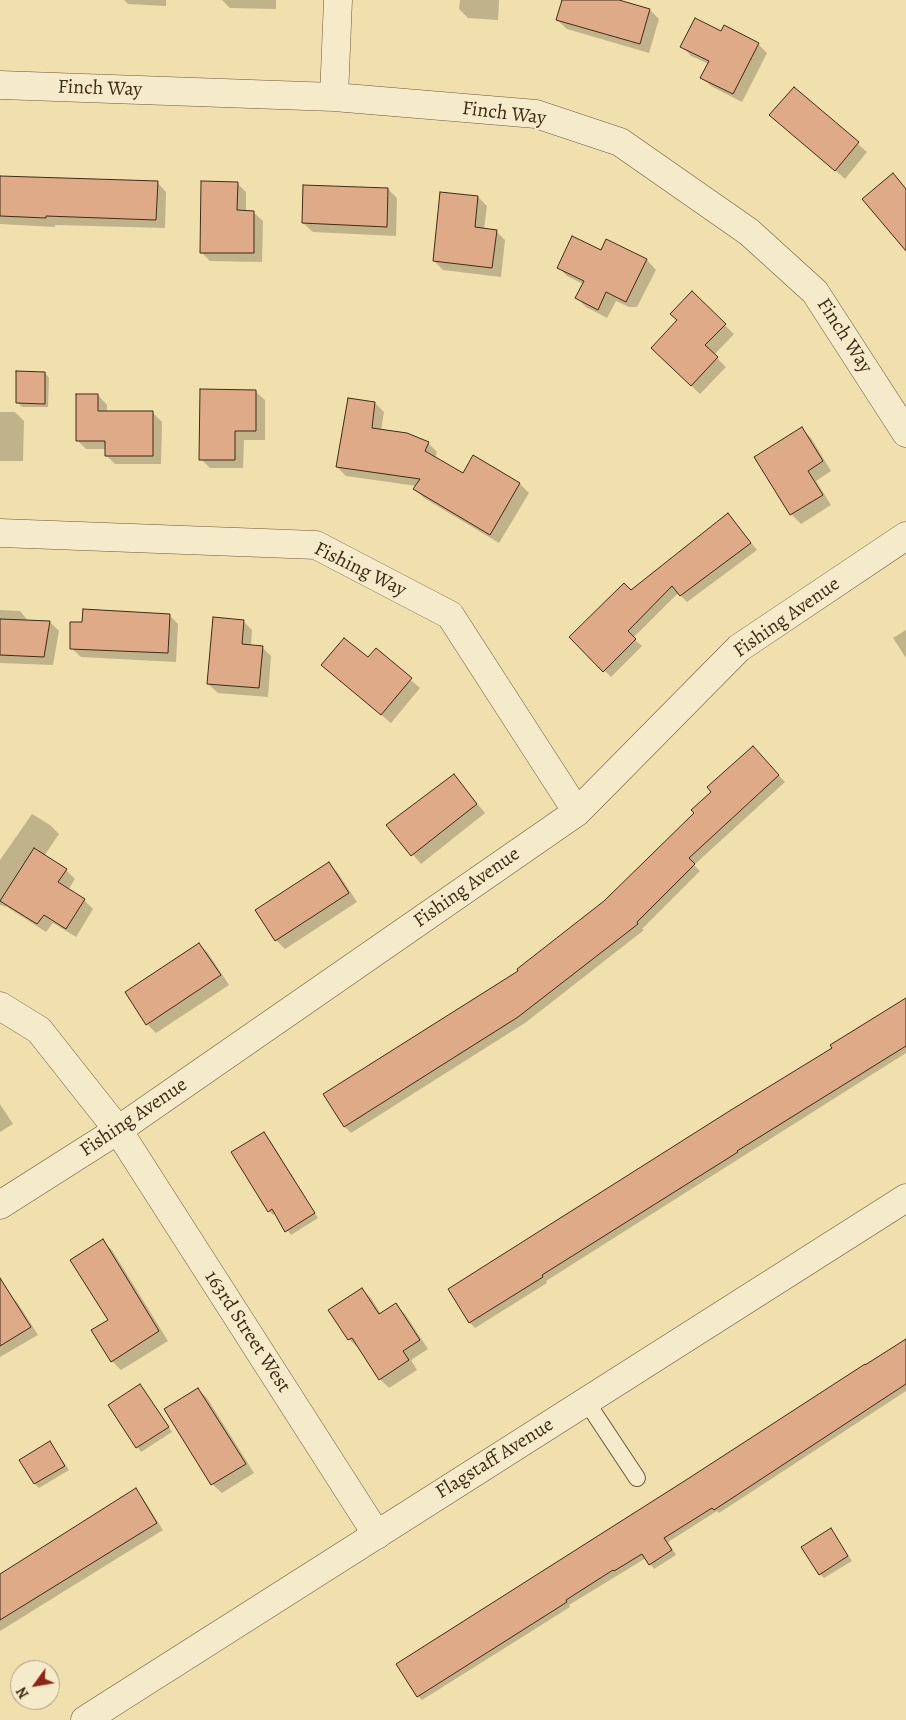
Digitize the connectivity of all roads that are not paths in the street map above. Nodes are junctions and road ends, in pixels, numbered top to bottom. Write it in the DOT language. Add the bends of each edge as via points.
graph roads {
  1 [pos="338,0"];
  2 [pos="0,85"];
  3 [pos="334,97"];
  4 [pos="906,433"];
  5 [pos="0,532"];
  6 [pos="906,536"];
  7 [pos="577,812"];
  8 [pos="0,1006"];
  9 [pos="118,1130"];
  10 [pos="906,1198"];
  11 [pos="0,1205"];
  12 [pos="586,1401"];
  13 [pos="636,1478"];
  14 [pos="377,1535"];
  15 [pos="84,1720"];
  1 -- 3 [label="street"];
  2 -- 3 [label="street, Finch Way"];
  3 -- 4 [label="street, Finch Way" via="536,114 620,142 749,232 816,292"];
  5 -- 7 [label="street, Fishing Way" via="316,545 450,615"];
  6 -- 7 [label="street, Fishing Avenue" via="739,648"];
  7 -- 9 [label="street, Fishing Avenue"];
  8 -- 9 [label="street, 163rd Street West" via="39,1030"];
  9 -- 11 [label="street, Fishing Avenue"];
  9 -- 14 [label="street, 163rd Street West"];
  10 -- 12 [label="street, Flagstaff Avenue"];
  12 -- 13 [label="lane"];
  12 -- 14 [label="street, Flagstaff Avenue"];
  14 -- 15 [label="street, Flagstaff Avenue"];
}
